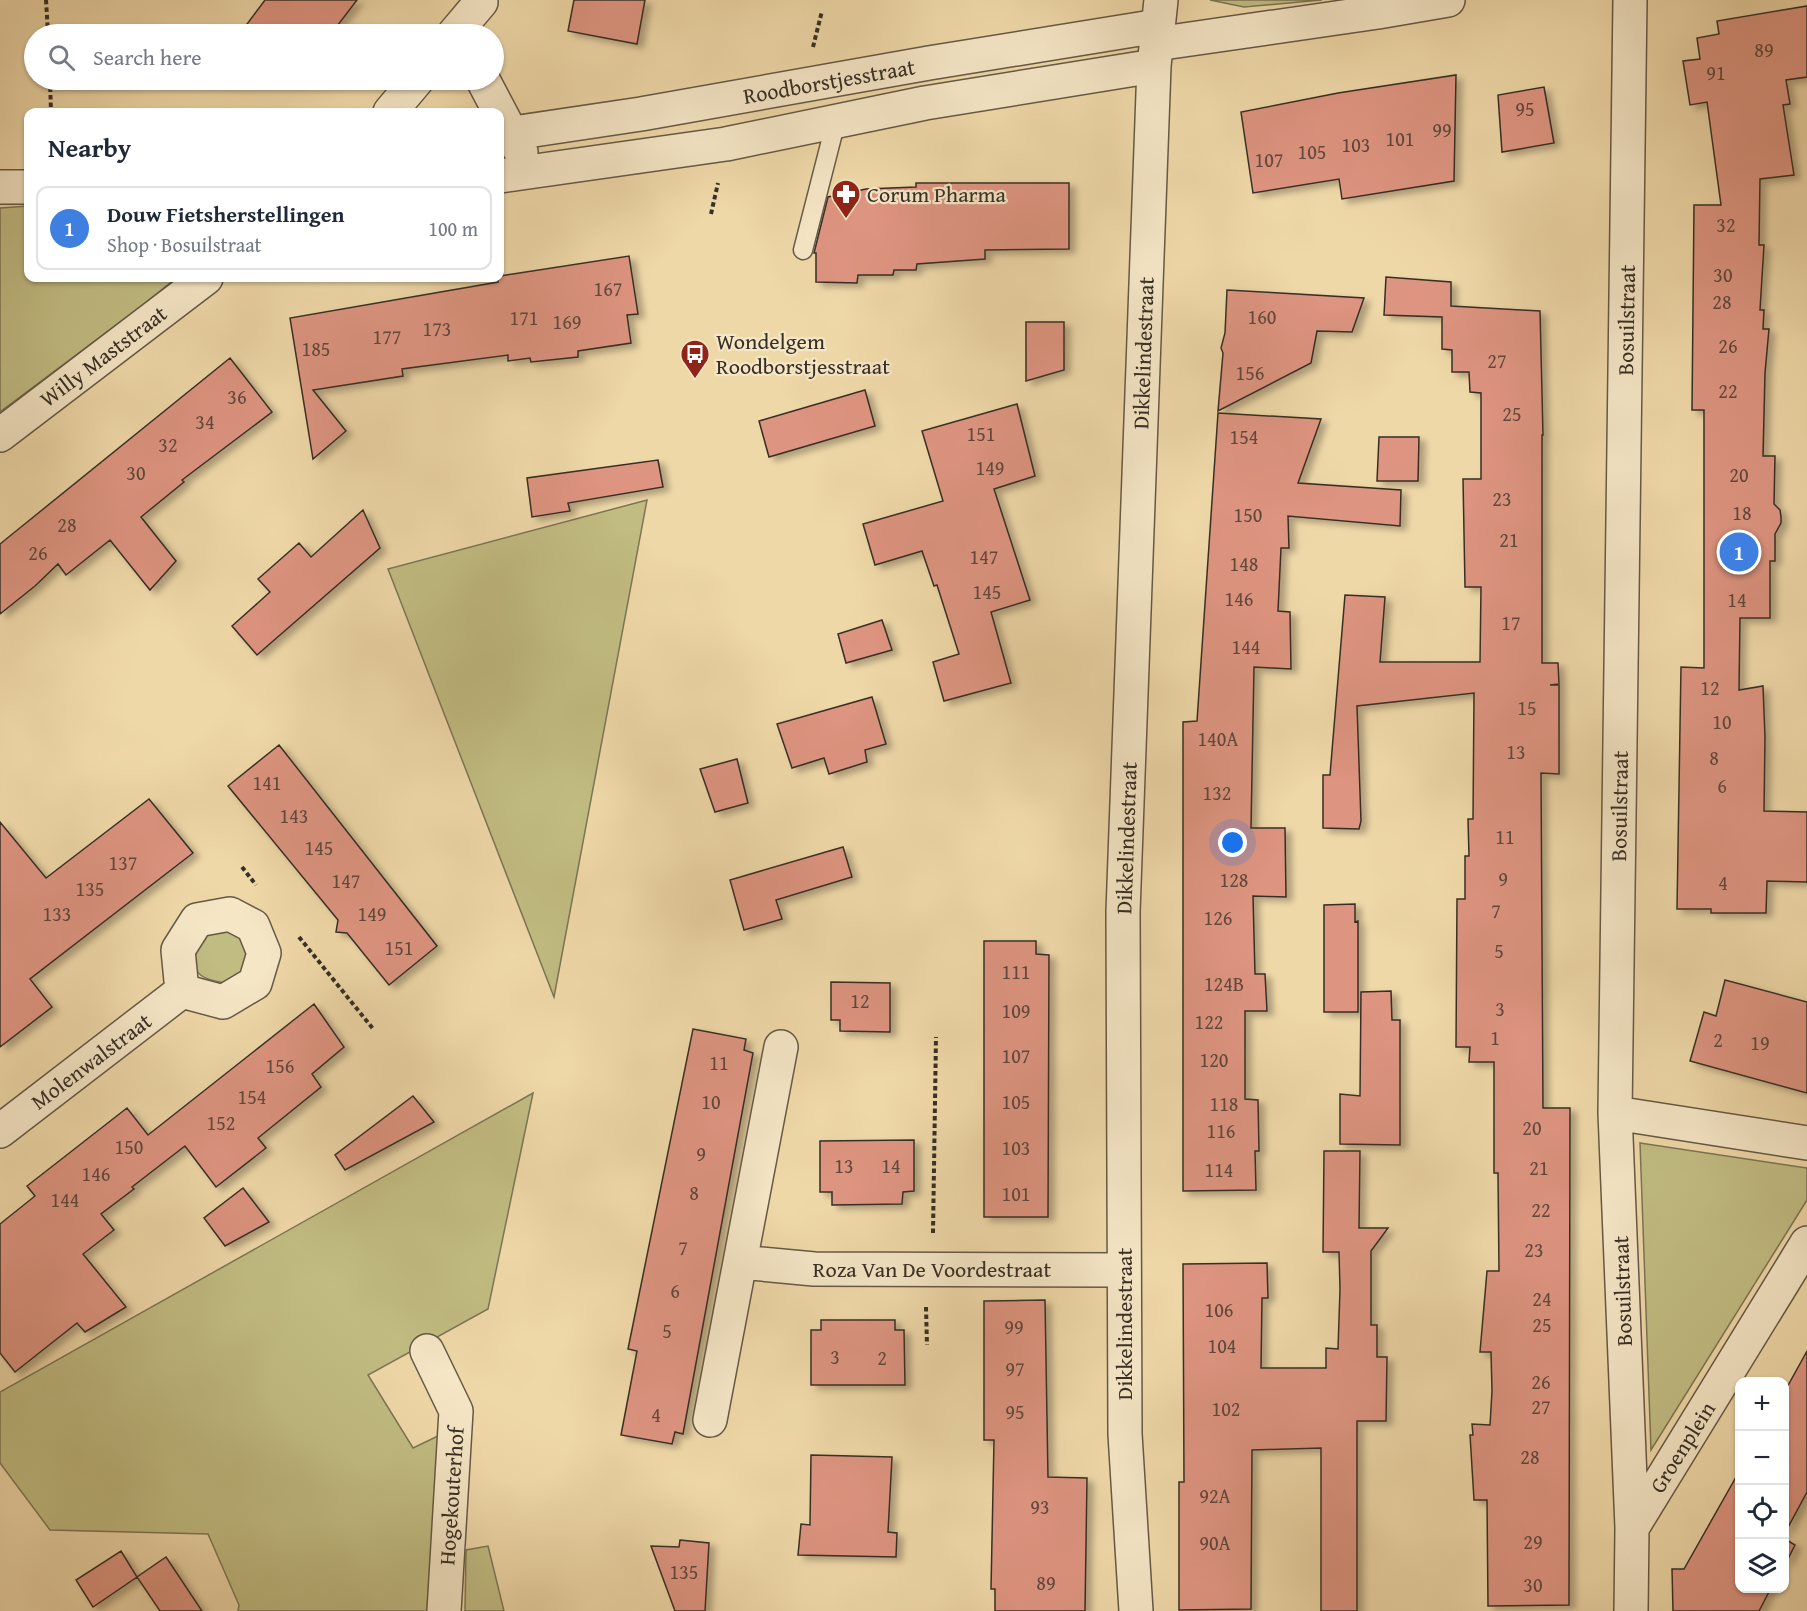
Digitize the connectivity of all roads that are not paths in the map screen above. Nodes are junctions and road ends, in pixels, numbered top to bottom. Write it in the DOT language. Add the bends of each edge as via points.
graph roads {
  1 [pos="1448,0"];
  2 [pos="1630,0"];
  3 [pos="481,1"];
  4 [pos="462,24"];
  5 [pos="479,24"];
  6 [pos="1158,34"];
  7 [pos="409,90"];
  8 [pos="487,90"];
  9 [pos="393,108"];
  10 [pos="494,108"];
  11 [pos="836,122"];
  12 [pos="505,134"];
  13 [pos="532,171"];
  14 [pos="504,175"];
  15 [pos="0,187"];
  16 [pos="24,187"];
  17 [pos="803,250"];
  18 [pos="201,282"];
  19 [pos="0,435"];
  20 [pos="182,991"];
  21 [pos="781,1047"];
  22 [pos="1615,1113"];
  23 [pos="0,1131"];
  24 [pos="1807,1143"];
  25 [pos="1807,1243"];
  26 [pos="740,1262"];
  27 [pos="1124,1270"];
  28 [pos="427,1351"];
  29 [pos="710,1420"];
  30 [pos="1632,1528"];
  31 [pos="444,1611"];
  32 [pos="1136,1611"];
  33 [pos="1631,1611"];
  1 -- 6 [label="street, Roodborstjesstraat" via="1367,14"];
  2 -- 22 [label="street, Bosuilstraat"];
  3 -- 4 [label="street"];
  3 -- 5 [label="street"];
  6 -- 11 [label="street, Roodborstjesstraat" via="925,103"];
  6 -- 12 [label="street, Roodborstjesstraat" via="928,63"];
  6 -- 27 [label="street, Dikkelindestraat" via="1123,912"];
  7 -- 9 [label="street"];
  8 -- 10 [label="street"];
  11 -- 13 [label="street, Roodborstjesstraat" via="726,144"];
  11 -- 17 [label="lane"];
  12 -- 13 [label="street"];
  13 -- 14 [label="street, Roodborstjesstraat"];
  15 -- 16 [label="street"];
  18 -- 19 [label="street, Willy Maststraat"];
  20 -- 23 [label="street, Molenwalstraat"];
  21 -- 26 [label="street"];
  22 -- 24 [label="street"];
  22 -- 30 [label="street, Bosuilstraat"];
  25 -- 30 [label="street, Groenplein"];
  26 -- 27 [label="street, Roza Van De Voordestraat" via="814,1269"];
  26 -- 29 [label="street"];
  27 -- 32 [label="street, Dikkelindestraat" via="1125,1434"];
  28 -- 31 [label="street, Hogekouterhof" via="456,1411"];
  30 -- 33 [label="street, Bosuilstraat"];
}
